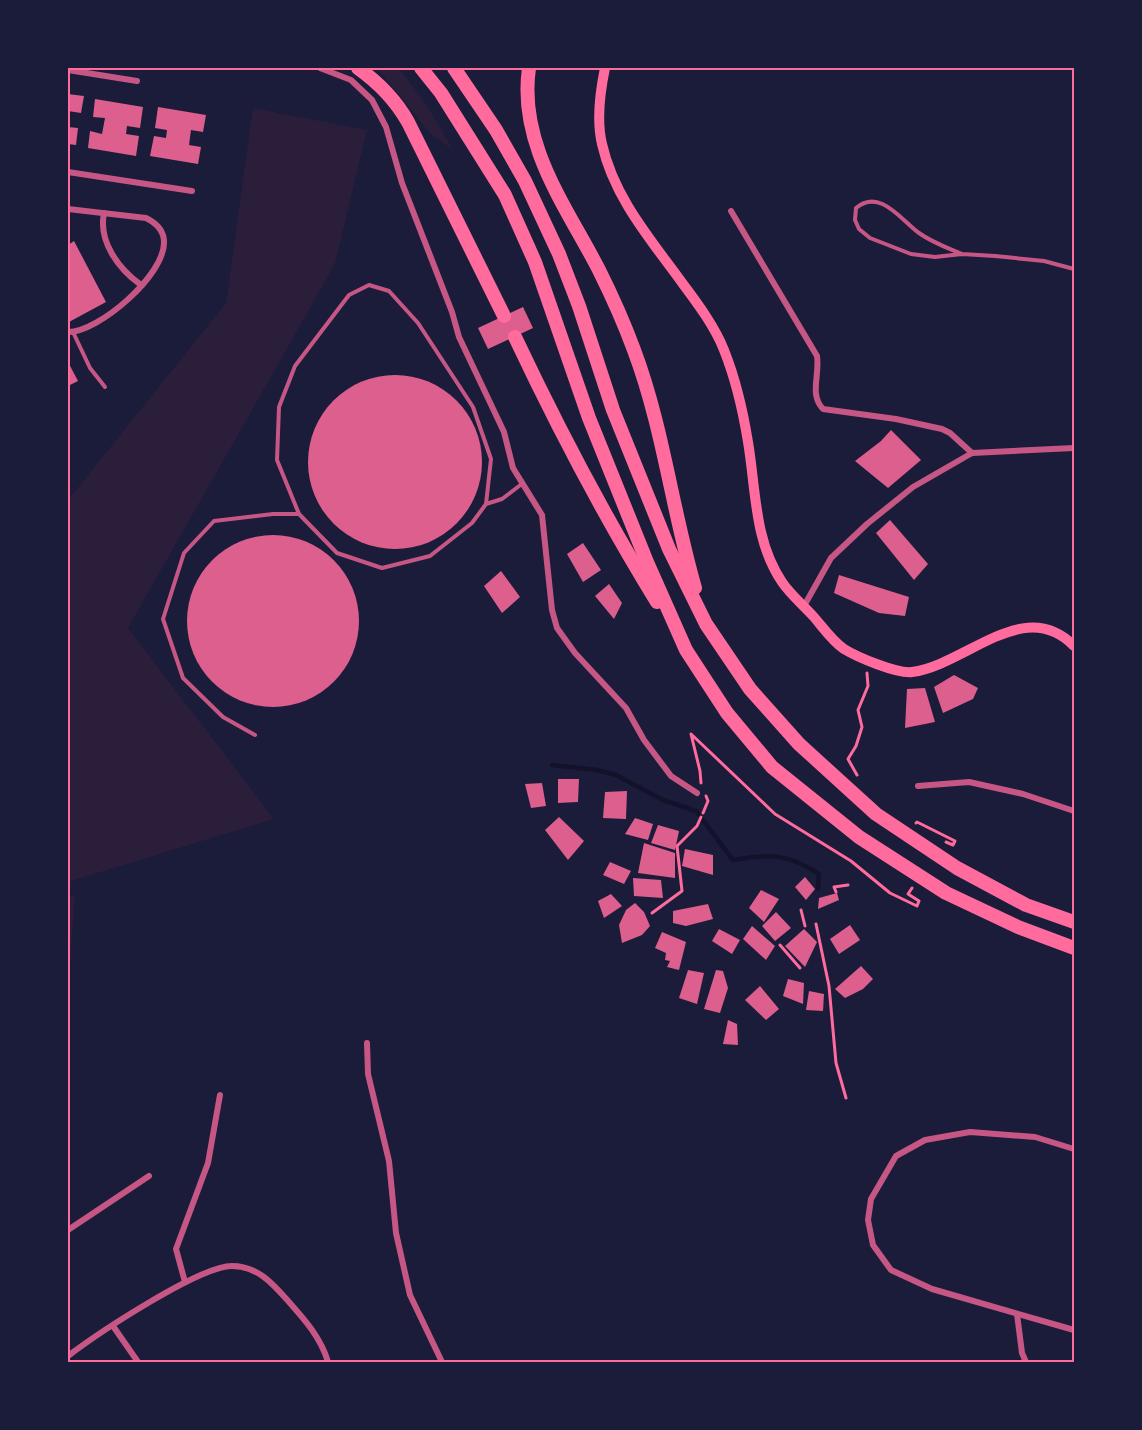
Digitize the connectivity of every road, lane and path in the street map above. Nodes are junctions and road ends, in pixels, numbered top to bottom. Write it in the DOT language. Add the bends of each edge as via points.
graph roads {
  1 [pos="320,68"];
  2 [pos="358,68"];
  3 [pos="421,68"];
  4 [pos="454,68"];
  5 [pos="529,68"];
  6 [pos="605,68"];
  7 [pos="68,70"];
  8 [pos="137,81"];
  9 [pos="68,172"];
  10 [pos="192,192"];
  11 [pos="68,209"];
  12 [pos="731,211"];
  13 [pos="104,213"];
  14 [pos="962,254"];
  15 [pos="1074,269"];
  16 [pos="141,285"];
  17 [pos="504,316"];
  18 [pos="70,332"];
  19 [pos="515,337"];
  20 [pos="105,387"];
  21 [pos="1074,448"];
  22 [pos="972,453"];
  23 [pos="523,483"];
  24 [pos="486,504"];
  25 [pos="299,514"];
  26 [pos="804,606"];
  27 [pos="706,624"];
  28 [pos="1074,646"];
  29 [pos="687,650"];
  30 [pos="867,660"];
  31 [pos="255,735"];
  32 [pos="860,782"];
  33 [pos="918,786"];
  34 [pos="698,793"];
  35 [pos="1074,811"];
  36 [pos="701,817"];
  37 [pos="917,822"];
  38 [pos="940,839"];
  39 [pos="848,885"];
  40 [pos="836,892"];
  41 [pos="908,894"];
  42 [pos="801,910"];
  43 [pos="652,913"];
  44 [pos="1074,922"];
  45 [pos="816,924"];
  46 [pos="805,926"];
  47 [pos="780,945"];
  48 [pos="1074,948"];
  49 [pos="800,968"];
  50 [pos="367,1043"];
  51 [pos="220,1095"];
  52 [pos="846,1098"];
  53 [pos="1074,1149"];
  54 [pos="149,1176"];
  55 [pos="68,1230"];
  56 [pos="185,1282"];
  57 [pos="1017,1314"];
  58 [pos="112,1326"];
  59 [pos="1074,1330"];
  60 [pos="68,1356"];
  61 [pos="138,1362"];
  62 [pos="328,1362"];
  63 [pos="442,1362"];
  64 [pos="1026,1362"];
  1 -- 23 [label="street" via="351,80 372,100 386,127 402,183 459,337 504,432 513,468"];
  2 -- 17 [label="highway" via="382,87 408,122"];
  3 -- 29 [label="highway" via="447,102 504,195 535,262 614,484"];
  4 -- 27 [label="highway" via="520,171 549,233 579,306 638,476"];
  5 -- 27 [label="highway" via="528,106 533,138 634,351"];
  6 -- 26 [label="main road" via="599,102 601,143 615,184 723,348 738,389 757,515 767,551 782,582"];
  7 -- 8 [label="street"];
  9 -- 10 [label="street"];
  11 -- 13 [label="street"];
  12 -- 22 [label="street" via="817,356 815,397 823,409 942,429"];
  13 -- 16 [label="street" via="103,231 112,254"];
  13 -- 16 [label="street" via="146,218 162,231 159,264"];
  14 -- 14 [label="lane" via="911,254 870,238 859,230 856,208 862,203 881,202 935,243"];
  14 -- 15 [label="lane" via="1044,261"];
  16 -- 18 [label="street" via="105,318"];
  18 -- 20 [label="lane"];
  19 -- 29 [label="highway" via="566,444 624,549"];
  21 -- 22 [label="street"];
  22 -- 26 [label="street" via="913,487 867,524 831,558"];
  23 -- 24 [label="lane" via="502,499"];
  23 -- 34 [label="street" via="542,515 557,628 626,708 671,776"];
  24 -- 25 [label="lane" via="472,523 429,556 382,568 337,553"];
  24 -- 25 [label="lane" via="491,459 473,407 418,323 389,291 369,285 349,294 296,366 279,407 277,460"];
  25 -- 31 [label="lane" via="214,521 184,553 163,619 183,678 223,717"];
  26 -- 30 [label="main road" via="843,648"];
  27 -- 44 [label="highway" via="750,689 792,736 876,814 957,868 1026,905"];
  28 -- 30 [label="main road" via="1064,636 1026,626 987,640 943,663 910,672"];
  29 -- 48 [label="highway" via="727,713 772,767 859,837 946,893"];
  30 -- 32 [label="path" via="868,686 858,710 862,727 848,759"];
  33 -- 35 [label="street" via="969,782"];
  34 -- 41 [label="path" via="700,771 691,734 775,814 851,861 890,893 917,906 919,901"];
  36 -- 43 [label="path" via="677,846 682,891"];
  37 -- 38 [label="path" via="955,841 953,845"];
  39 -- 40 [label="path" via="834,887"];
  42 -- 46 [label="path"];
  45 -- 52 [label="path" via="829,986 836,1063"];
  47 -- 49 [label="path"];
  50 -- 63 [label="street" via="368,1074 389,1161 396,1233 410,1295"];
  51 -- 56 [label="street" via="208,1163 177,1249"];
  53 -- 57 [label="street" via="1035,1137 970,1132 925,1140 896,1156 871,1199 868,1220 873,1245 891,1270 932,1289"];
  54 -- 55 [label="street"];
  56 -- 58 [label="street"];
  56 -- 62 [label="street" via="230,1266 259,1273 304,1318"];
  57 -- 59 [label="street"];
  57 -- 64 [label="street"];
  58 -- 60 [label="street"];
  58 -- 61 [label="street"];
}
